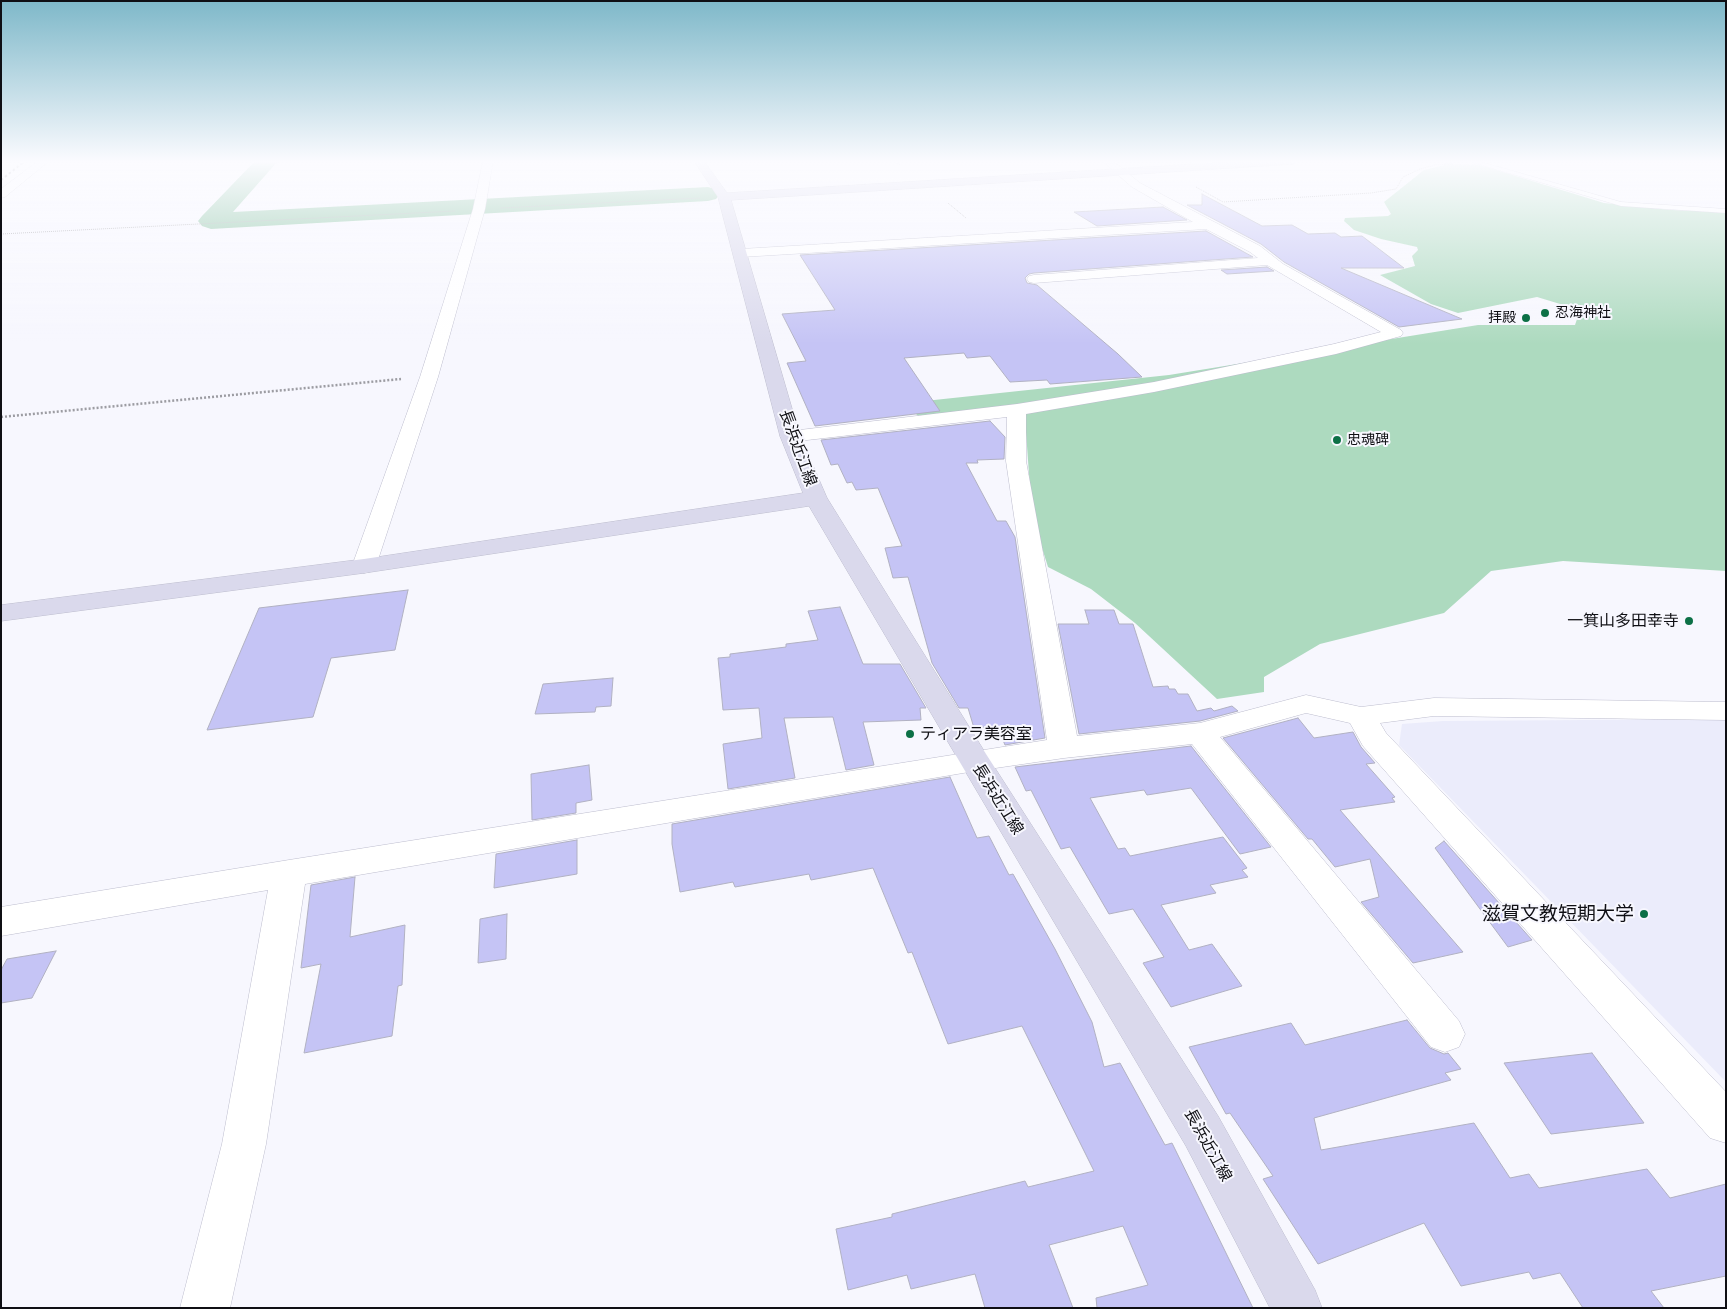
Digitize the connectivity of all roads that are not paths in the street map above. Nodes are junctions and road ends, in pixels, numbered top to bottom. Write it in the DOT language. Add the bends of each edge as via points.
graph roads {
  1 [pos="476,222"];
  2 [pos="731,222"];
  3 [pos="1204,222"];
  4 [pos="1210,225"];
  5 [pos="741,254"];
  6 [pos="1270,261"];
  7 [pos="1034,279"];
  8 [pos="1017,410"];
  9 [pos="790,436"];
  10 [pos="816,498"];
  11 [pos="364,566"];
  12 [pos="1,613"];
  13 [pos="1726,711"];
  14 [pos="1361,716"];
  15 [pos="1200,734"];
  16 [pos="1064,748"];
  17 [pos="975,761"];
  18 [pos="289,873"];
  19 [pos="1,922"];
  20 [pos="1445,1034"];
  21 [pos="1726,1123"];
  22 [pos="205,1308"];
  23 [pos="1297,1308"];
  1 -- 11 [label="street" via="429,377"];
  2 -- 5 [label="main road, 長浜近江線"];
  3 -- 4 [label="street"];
  4 -- 5 [label="street"];
  4 -- 6 [label="street" via="1255,249"];
  5 -- 9 [label="main road, 長浜近江線"];
  6 -- 7 [label="street"];
  6 -- 8 [label="street" via="1395,333 1336,350 1154,387"];
  8 -- 9 [label="street"];
  8 -- 16 [label="street" via="1016,461"];
  9 -- 10 [label="main road, 長浜近江線"];
  10 -- 11 [label="main road"];
  10 -- 17 [label="main road, 長浜近江線"];
  11 -- 12 [label="main road"];
  13 -- 14 [label="street" via="1434,707"];
  14 -- 15 [label="street" via="1306,704"];
  14 -- 21 [label="street" via="1374,739"];
  15 -- 16 [label="street"];
  15 -- 20 [label="street"];
  16 -- 17 [label="street"];
  17 -- 18 [label="street"];
  17 -- 23 [label="main road, 長浜近江線" via="1202,1131"];
  18 -- 19 [label="street"];
  18 -- 22 [label="street" via="244,1144"];
}
